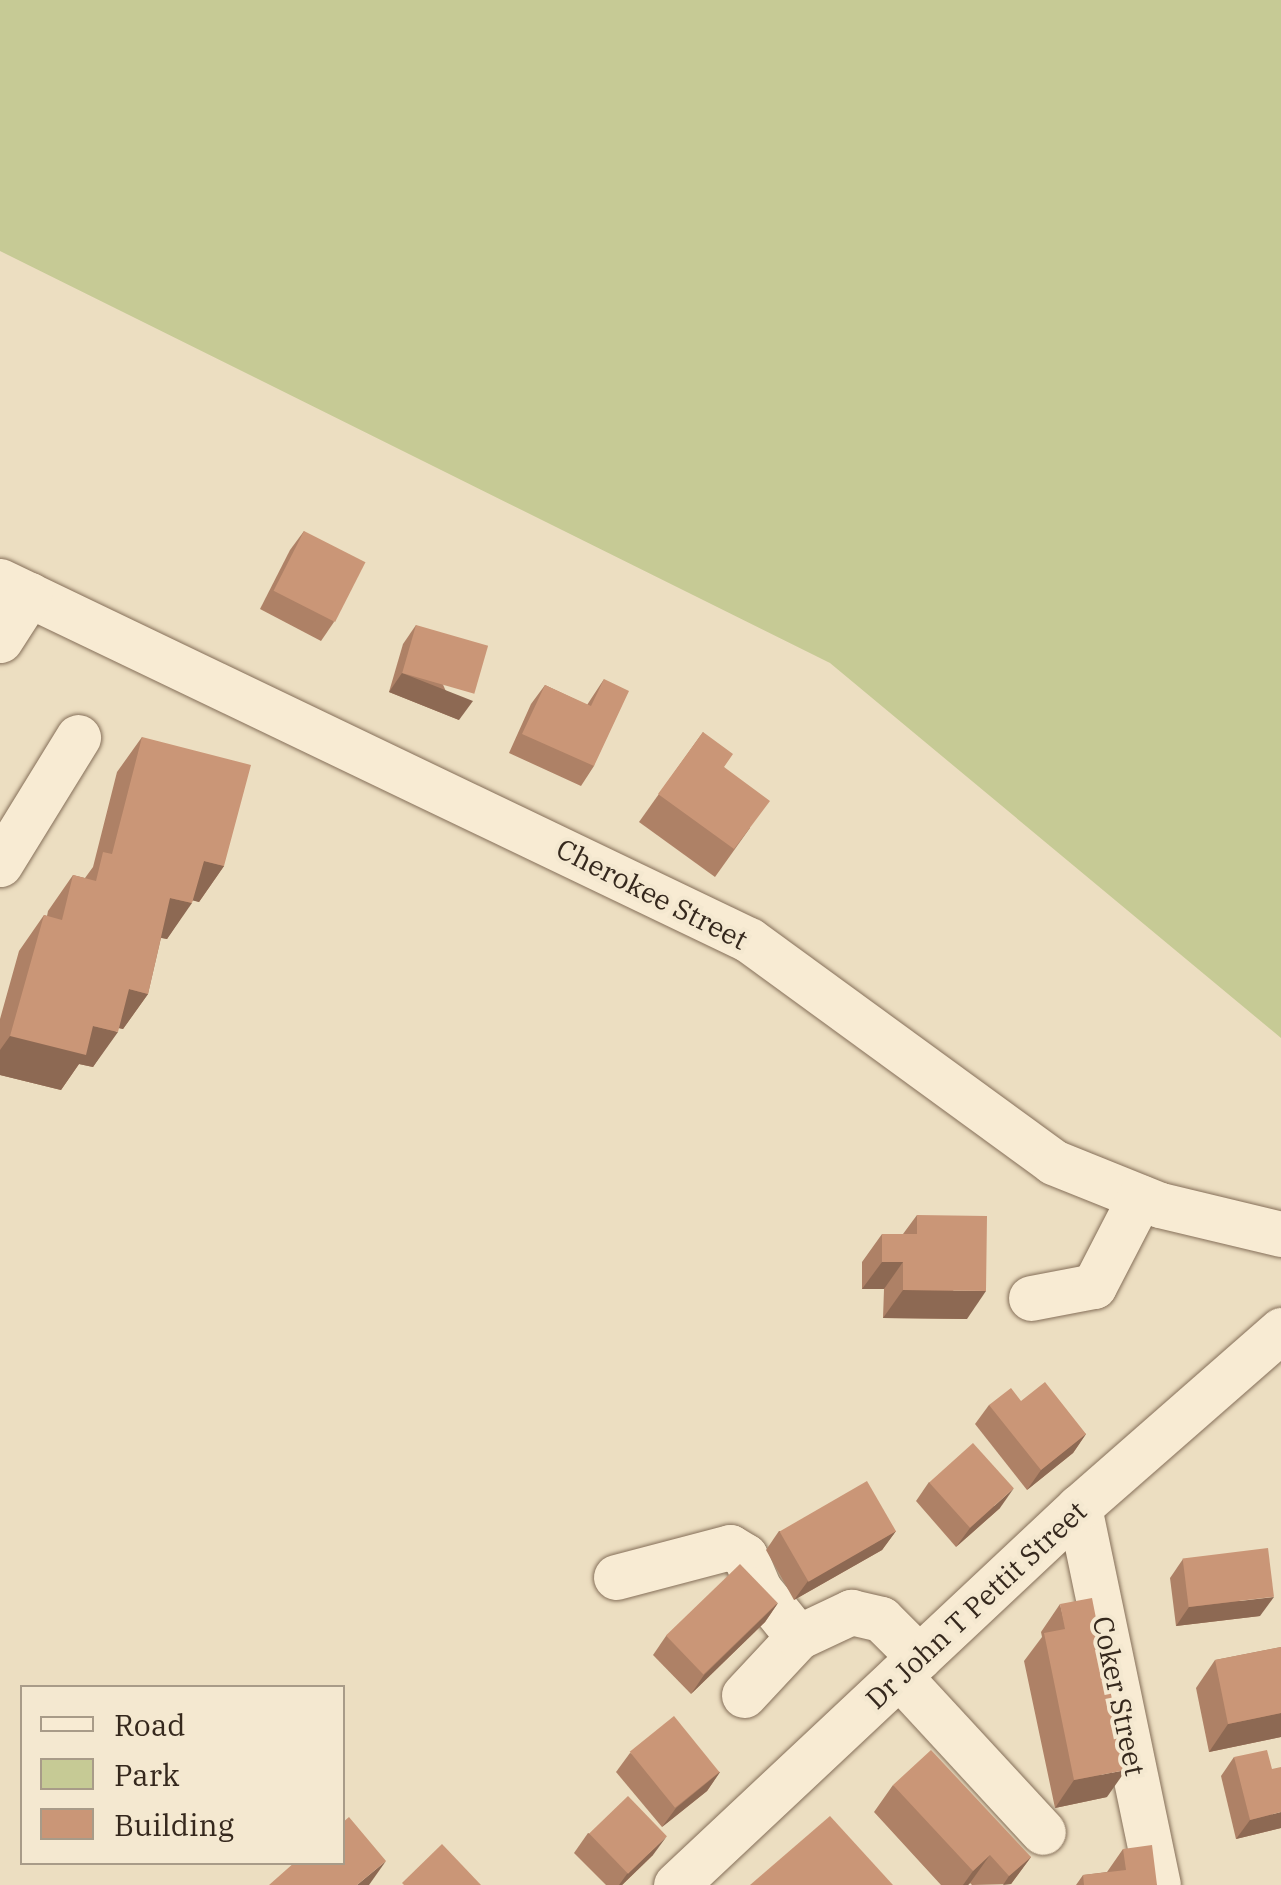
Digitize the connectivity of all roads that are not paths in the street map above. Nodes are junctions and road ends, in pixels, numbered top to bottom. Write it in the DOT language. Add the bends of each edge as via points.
graph roads {
  1 [pos="14,588"];
  2 [pos="0,640"];
  3 [pos="78,738"];
  4 [pos="0,864"];
  5 [pos="1140,1197"];
  6 [pos="1281,1234"];
  7 [pos="1032,1298"];
  8 [pos="1281,1330"];
  9 [pos="1080,1507"];
  10 [pos="616,1576"];
  11 [pos="798,1637"];
  12 [pos="909,1666"];
  13 [pos="744,1695"];
  14 [pos="1043,1832"];
  15 [pos="676,1885"];
  16 [pos="1158,1885"];
  1 -- 2 [label="street"];
  1 -- 5 [label="street, Cherokee Street" via="749,940 1053,1162"];
  3 -- 4 [label="street"];
  5 -- 6 [label="street, Cherokee Street"];
  5 -- 7 [label="street" via="1094,1286"];
  8 -- 9 [label="street, Dr John T Pettit Street"];
  9 -- 12 [label="street, Dr John T Pettit Street"];
  9 -- 16 [label="street, Coker Street"];
  10 -- 11 [label="street" via="730,1547 745,1556 760,1589"];
  11 -- 12 [label="street" via="851,1612 881,1620"];
  11 -- 13 [label="street"];
  12 -- 14 [label="street"];
  12 -- 15 [label="street, Dr John T Pettit Street"];
}
